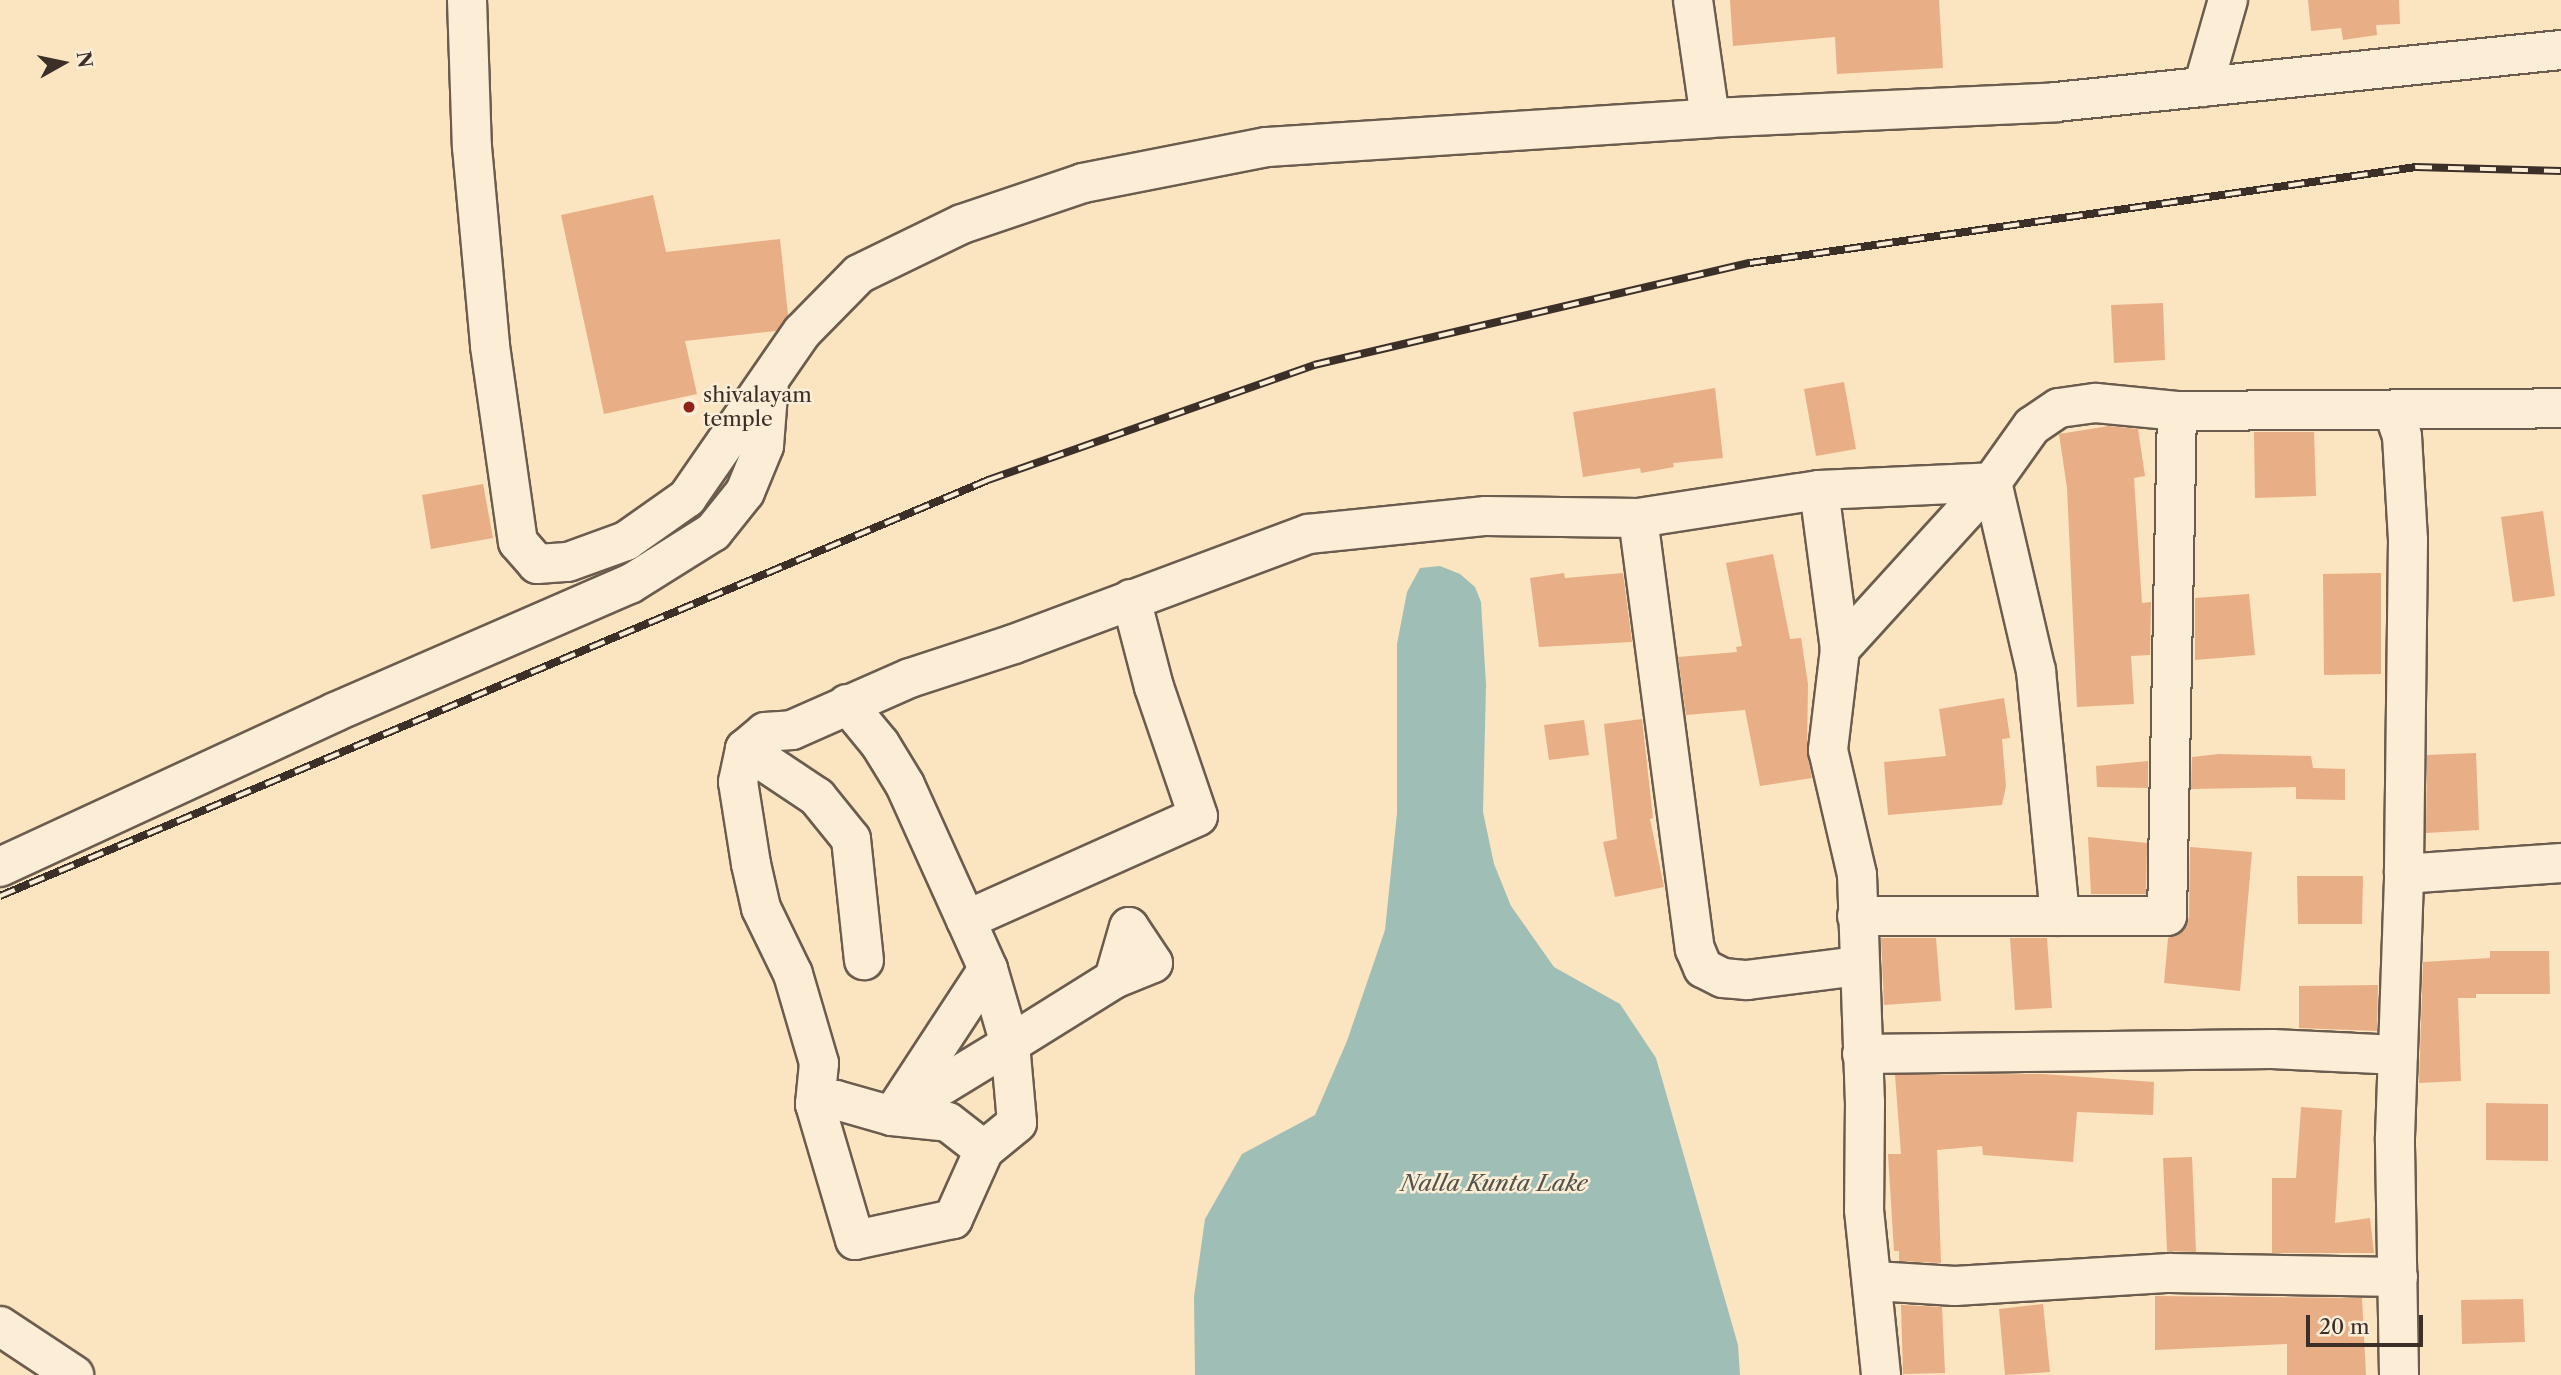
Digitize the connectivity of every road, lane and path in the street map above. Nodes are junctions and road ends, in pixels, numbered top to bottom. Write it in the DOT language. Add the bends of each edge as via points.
graph roads {
  1 [pos="467,0"];
  2 [pos="1693,0"];
  3 [pos="2228,0"];
  4 [pos="2561,50"];
  5 [pos="2203,87"];
  6 [pos="1710,118"];
  7 [pos="769,379"];
  8 [pos="2561,408"];
  9 [pos="2393,410"];
  10 [pos="2177,411"];
  11 [pos="1992,482"];
  12 [pos="1819,490"];
  13 [pos="1638,518"];
  14 [pos="1131,599"];
  15 [pos="1840,649"];
  16 [pos="847,704"];
  17 [pos="745,749"];
  18 [pos="2561,863"];
  19 [pos="0,867"];
  20 [pos="2404,874"];
  21 [pos="1857,916"];
  22 [pos="2060,916"];
  23 [pos="966,920"];
  24 [pos="864,960"];
  25 [pos="1858,966"];
  26 [pos="988,969"];
  27 [pos="1114,979"];
  28 [pos="1010,1044"];
  29 [pos="1862,1054"];
  30 [pos="2398,1055"];
  31 [pos="815,1104"];
  32 [pos="892,1116"];
  33 [pos="984,1150"];
  34 [pos="2398,1277"];
  35 [pos="1875,1281"];
  36 [pos="0,1326"];
  37 [pos="74,1375"];
  38 [pos="1881,1375"];
  39 [pos="2399,1375"];
  1 -- 7 [label="street" via="472,147 491,346 517,542 537,564 568,562 626,541 687,498"];
  2 -- 6 [label="street"];
  3 -- 5 [label="street"];
  4 -- 5 [label="street"];
  5 -- 6 [label="street" via="2056,102"];
  6 -- 7 [label="street" via="1266,147 1083,183 962,224 859,274 802,332"];
  7 -- 19 [label="street" via="764,446 745,492 713,533 630,584 335,712"];
  8 -- 9 [label="street"];
  9 -- 10 [label="street"];
  9 -- 20 [label="street" via="2402,436 2408,513"];
  10 -- 11 [label="street" via="2096,402 2059,408 2032,426"];
  10 -- 22 [label="street" via="2167,916"];
  11 -- 12 [label="street"];
  11 -- 15 [label="street"];
  11 -- 22 [label="street" via="2036,671"];
  12 -- 13 [label="street"];
  12 -- 15 [label="street"];
  13 -- 14 [label="street" via="1486,516 1308,534"];
  13 -- 25 [label="street" via="1695,949 1703,968 1723,978 1747,979"];
  14 -- 16 [label="street"];
  14 -- 23 [label="street" via="1154,687 1198,816"];
  15 -- 21 [label="street" via="1828,750 1857,875"];
  16 -- 17 [label="street" via="792,730 765,732"];
  16 -- 23 [label="street" via="905,785"];
  17 -- 24 [label="street" via="817,797 851,839"];
  17 -- 31 [label="street" via="738,782 751,864 761,908 793,974 819,1063"];
  18 -- 20 [label="street"];
  20 -- 30 [label="street"];
  21 -- 22 [label="street"];
  21 -- 25 [label="street"];
  23 -- 26 [label="street"];
  25 -- 29 [label="street"];
  26 -- 28 [label="street"];
  26 -- 32 [label="street"];
  27 -- 28 [label="street"];
  28 -- 32 [label="street"];
  28 -- 33 [label="street" via="1017,1122"];
  29 -- 30 [label="street" via="2272,1049"];
  29 -- 35 [label="street" via="1864,1210"];
  30 -- 34 [label="street"];
  31 -- 32 [label="street" via="836,1100"];
  31 -- 33 [label="street" via="855,1240 953,1219"];
  32 -- 33 [label="street" via="948,1122"];
  34 -- 35 [label="street" via="2171,1273 1955,1286"];
  34 -- 39 [label="street"];
  35 -- 38 [label="street"];
  36 -- 37 [label="street"];
}
